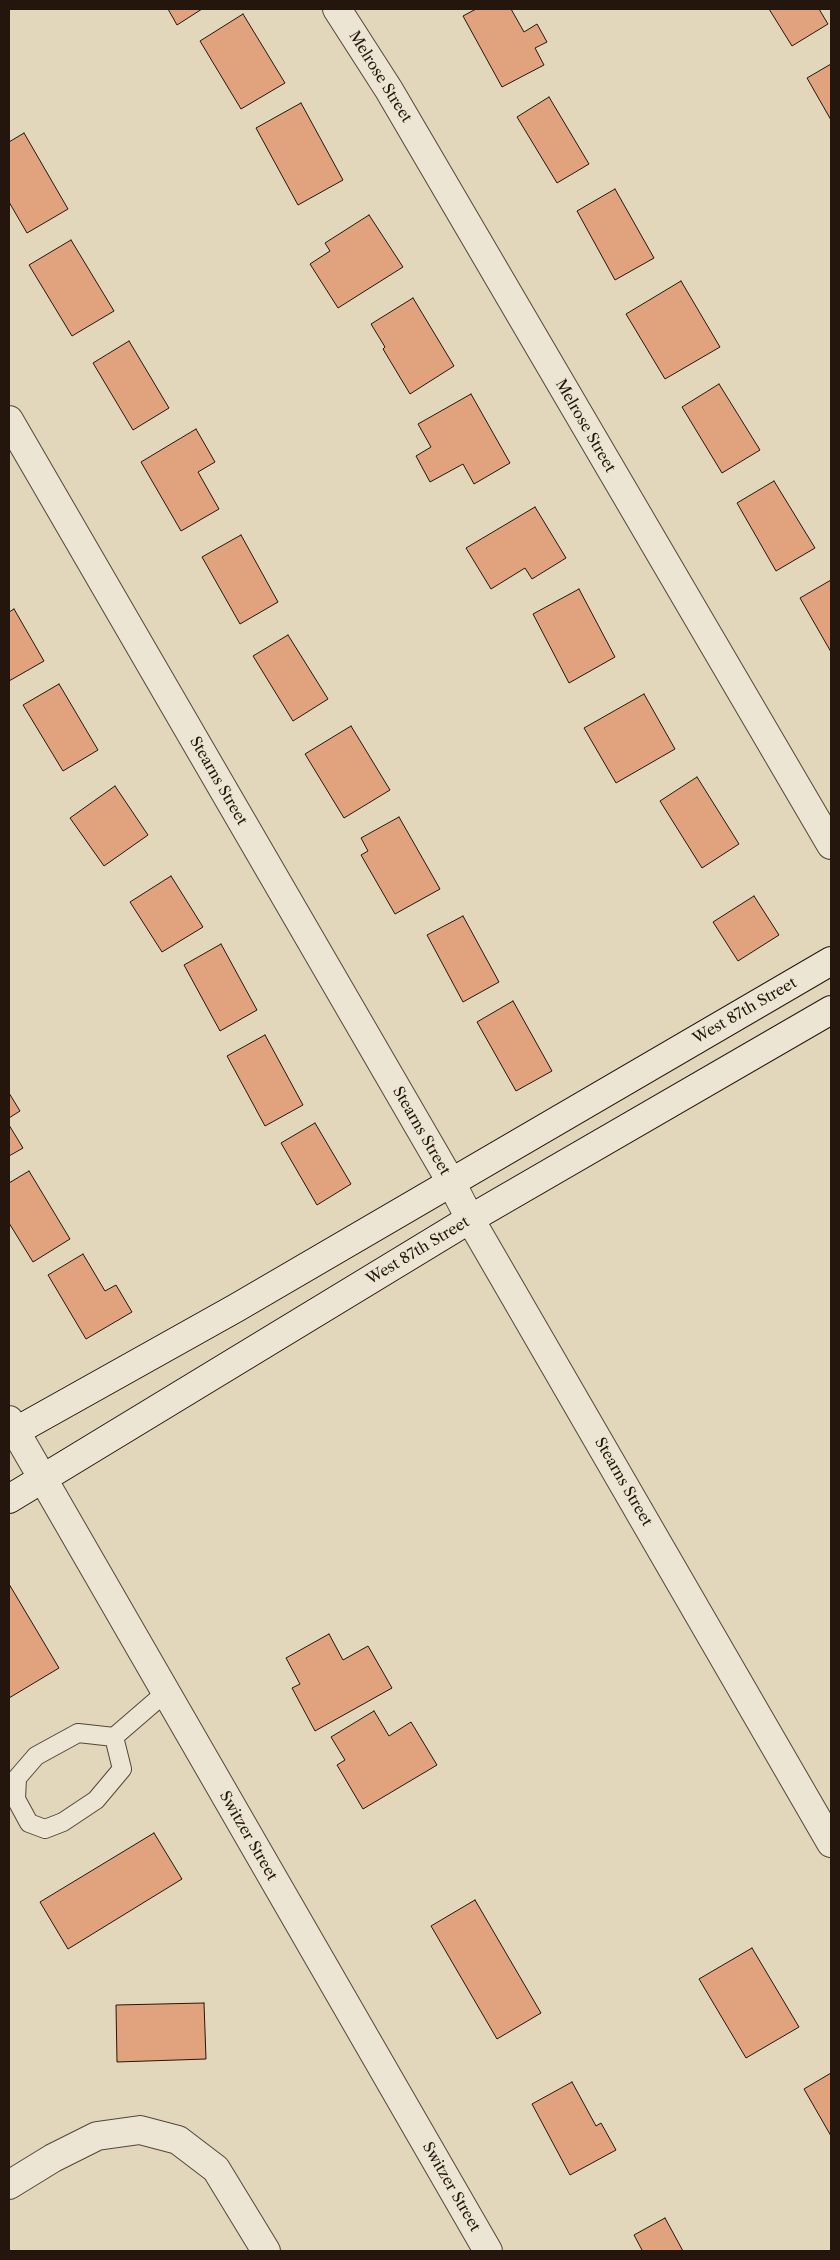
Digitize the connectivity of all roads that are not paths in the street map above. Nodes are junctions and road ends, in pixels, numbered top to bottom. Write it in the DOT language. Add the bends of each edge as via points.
graph roads {
  1 [pos="337,9"];
  2 [pos="9,420"];
  3 [pos="831,845"];
  4 [pos="831,961"];
  5 [pos="831,1010"];
  6 [pos="451,1182"];
  7 [pos="470,1219"];
  8 [pos="11,1429"];
  9 [pos="42,1480"];
  10 [pos="9,1499"];
  11 [pos="165,1693"];
  12 [pos="114,1737"];
  13 [pos="831,1843"];
  14 [pos="9,2185"];
  15 [pos="266,2251"];
  16 [pos="488,2251"];
  1 -- 3 [label="street, Melrose Street" via="389,90"];
  2 -- 6 [label="street, Stearns Street"];
  4 -- 6 [label="street, West 87th Street"];
  5 -- 7 [label="street, West 87th Street"];
  6 -- 7 [label="street, Stearns Street"];
  6 -- 8 [label="street, West 87th Street" via="236,1308"];
  7 -- 9 [label="street, West 87th Street"];
  7 -- 13 [label="street, Stearns Street"];
  8 -- 9 [label="street, Switzer Street"];
  9 -- 10 [label="street, West 87th Street"];
  9 -- 11 [label="street, Switzer Street"];
  11 -- 12 [label="lane"];
  11 -- 16 [label="street, Switzer Street"];
  12 -- 12 [label="lane" via="78,1733 36,1756 17,1778 16,1799 29,1823 45,1829 63,1822 96,1800 122,1769"];
  14 -- 15 [label="street" via="97,2136 140,2130 178,2140 216,2169"];
}
